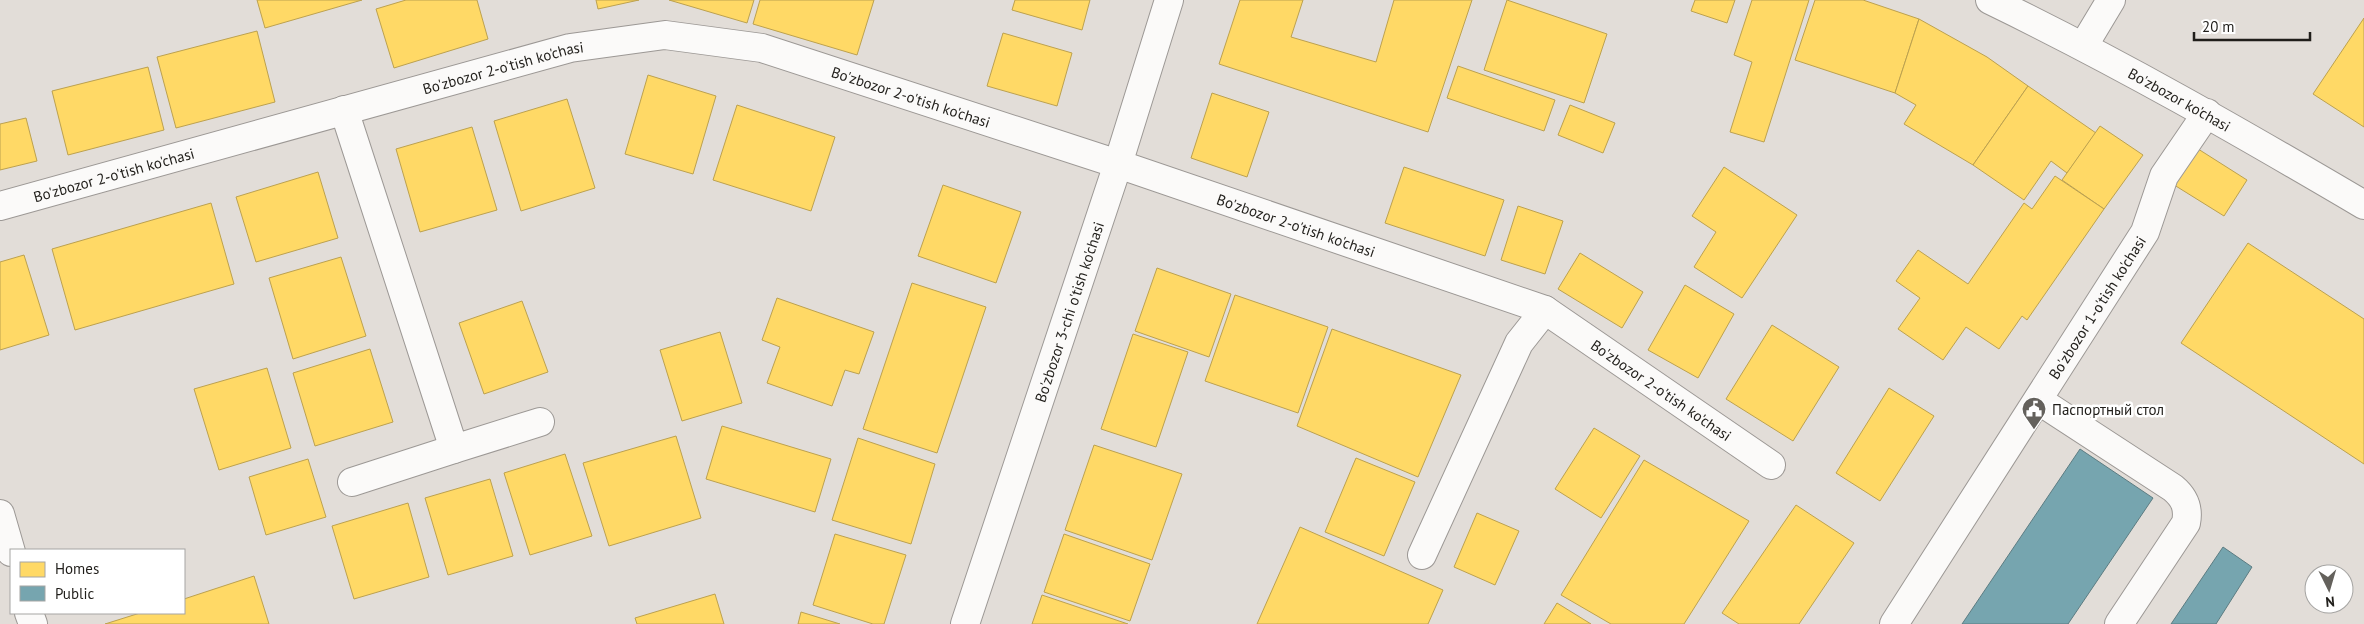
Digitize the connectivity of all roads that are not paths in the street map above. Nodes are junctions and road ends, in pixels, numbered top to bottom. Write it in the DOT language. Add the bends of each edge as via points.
graph roads {
  1 [pos="1169,0"];
  2 [pos="1990,0"];
  3 [pos="2111,0"];
  4 [pos="2084,46"];
  5 [pos="344,110"];
  6 [pos="2208,113"];
  7 [pos="1118,164"];
  8 [pos="0,206"];
  9 [pos="2364,206"];
  10 [pos="1545,310"];
  11 [pos="2038,400"];
  12 [pos="540,422"];
  13 [pos="454,449"];
  14 [pos="1771,465"];
  15 [pos="352,482"];
  16 [pos="0,514"];
  17 [pos="10,549"];
  18 [pos="1422,555"];
  19 [pos="965,624"];
  20 [pos="1894,624"];
  21 [pos="2119,624"];
  1 -- 7 [label="street, Bo'zbozor 3-chi o'tish ko'chasi"];
  2 -- 4 [label="street, Bo'zbozor ko'chasi"];
  3 -- 4 [label="street"];
  4 -- 6 [label="street, Bo'zbozor ko'chasi"];
  5 -- 7 [label="street, Bo'zbozor 2-o'tish ko'chasi" via="570,48 665,35 762,48"];
  5 -- 8 [label="street, Bo'zbozor 2-o'tish ko'chasi"];
  5 -- 13 [label="street"];
  6 -- 9 [label="street, Bo'zbozor ko'chasi"];
  6 -- 11 [label="street, Bo'zbozor 1-o'tish ko'chasi" via="2164,176 2146,232"];
  7 -- 10 [label="street, Bo'zbozor 2-o'tish ko'chasi"];
  7 -- 19 [label="street, Bo'zbozor 3-chi o'tish ko'chasi"];
  10 -- 14 [label="street, Bo'zbozor 2-o'tish ko'chasi"];
  10 -- 18 [label="street" via="1519,343"];
  11 -- 20 [label="street, Bo'zbozor 1-o'tish ko'chasi"];
  11 -- 21 [label="street" via="2173,488 2182,495 2186,504 2186,523"];
  12 -- 13 [label="street"];
  13 -- 15 [label="street"];
  16 -- 17 [label="street"];
}
